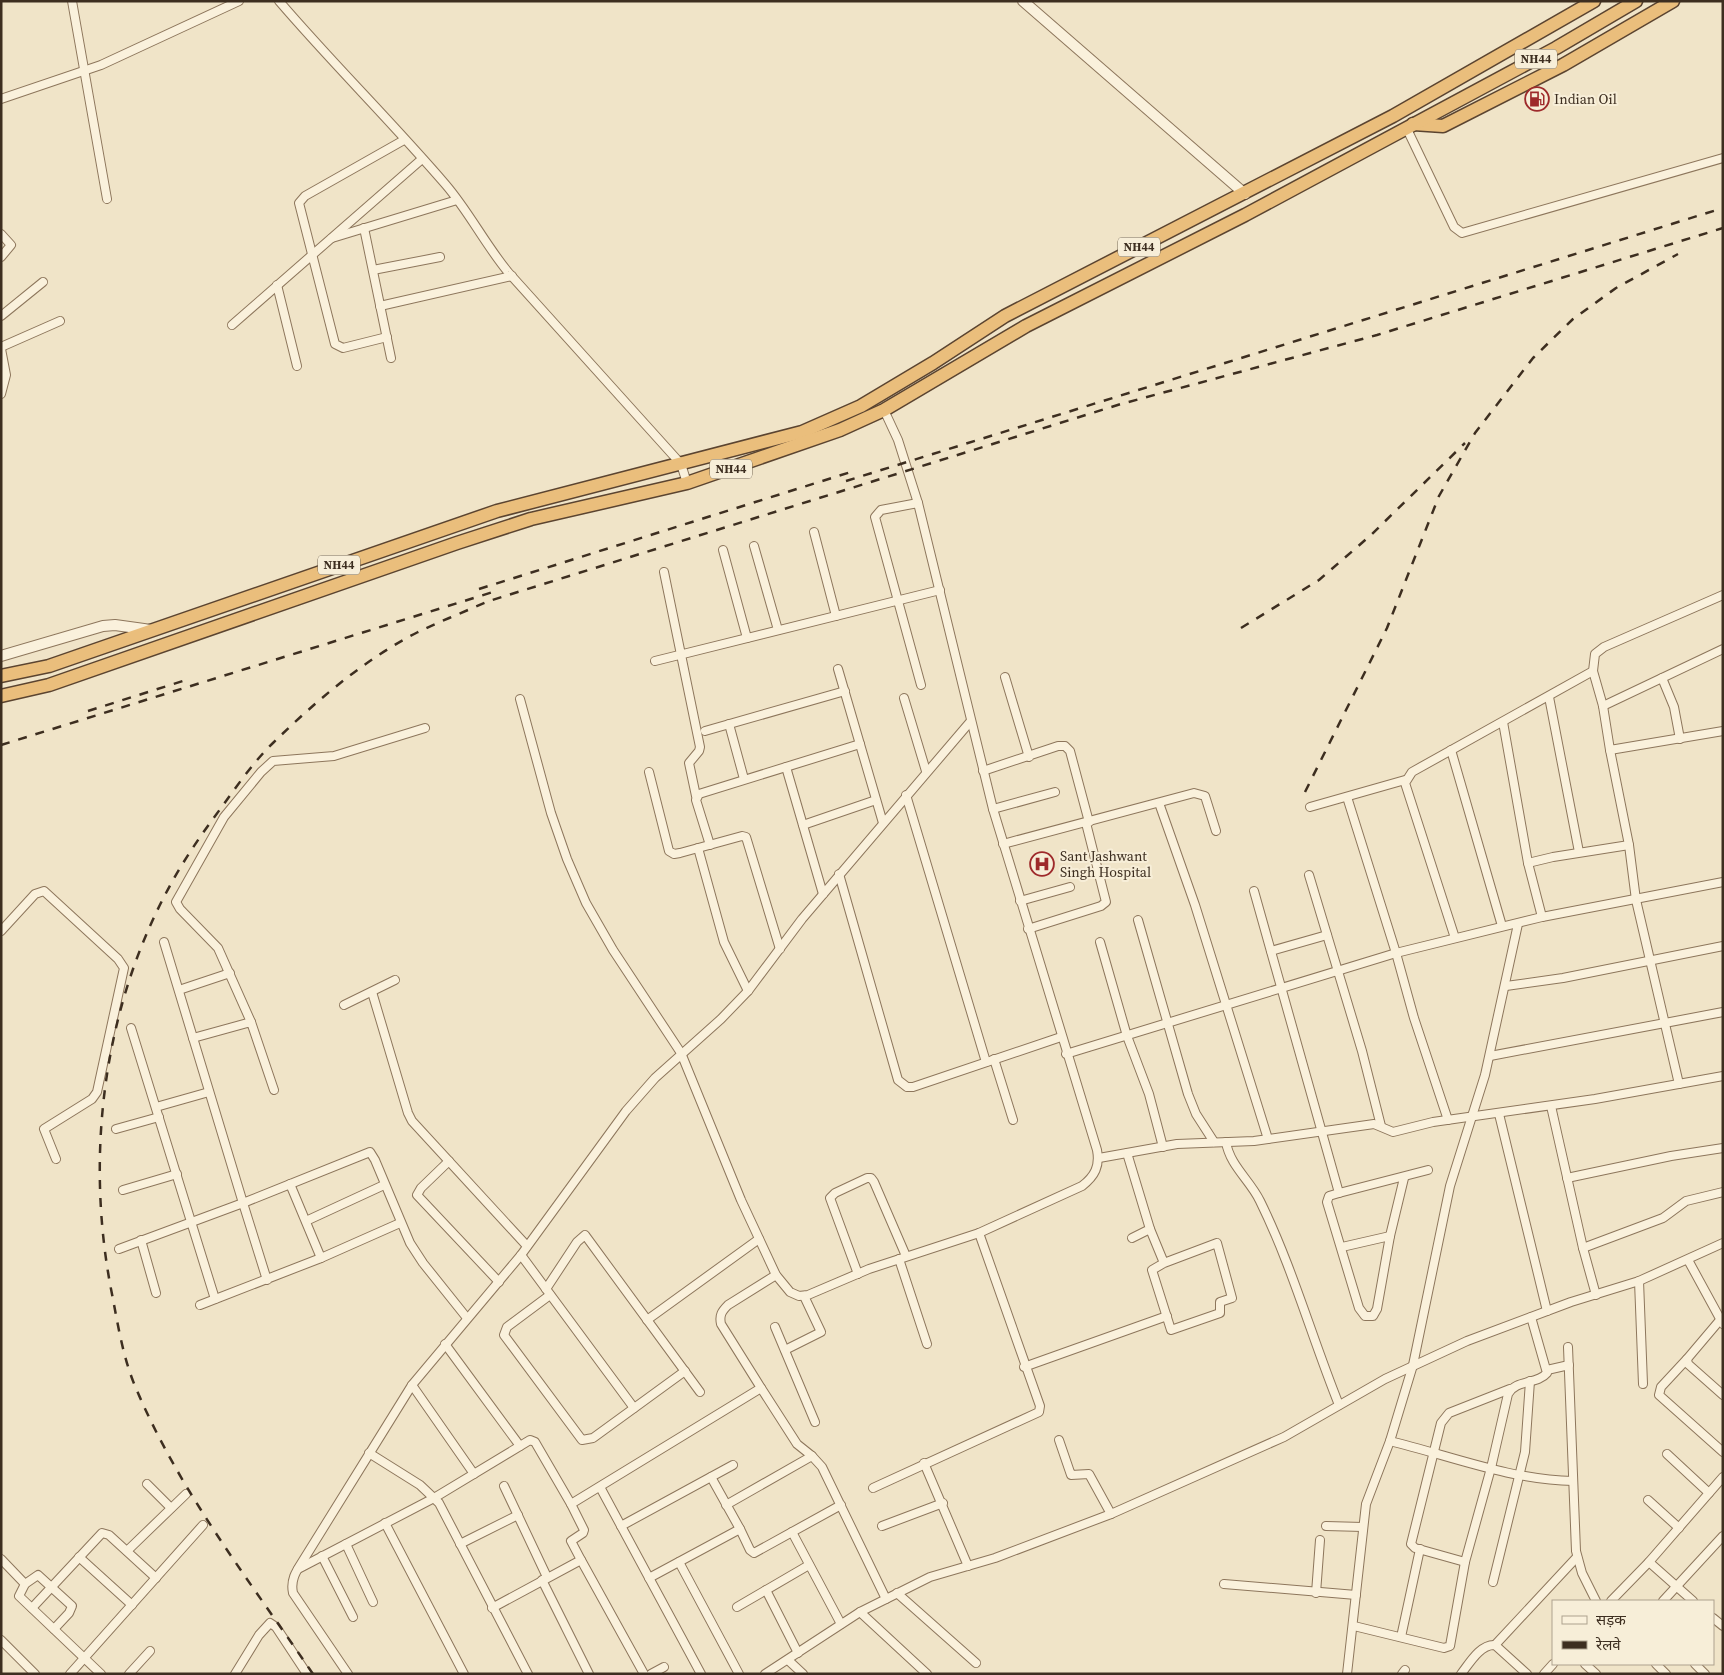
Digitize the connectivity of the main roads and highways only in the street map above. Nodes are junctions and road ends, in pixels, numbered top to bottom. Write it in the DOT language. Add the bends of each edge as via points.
graph roads {
  1 [pos="1673,1"];
  2 [pos="1591,2"];
  3 [pos="1635,2"];
  4 [pos="1410,126"];
  5 [pos="1,676"];
  6 [pos="1,696"];
  1 -- 4 [label="highway" via="1563,65 1443,126"];
  2 -- 5 [label="highway, NH44" via="1393,116 1005,316 861,406 802,432 497,511 49,666"];
  3 -- 4 [label="highway, NH44"];
  4 -- 6 [label="highway, NH44" via="1245,215 1026,326 884,410 840,430 687,484 531,519 49,685"];
}
